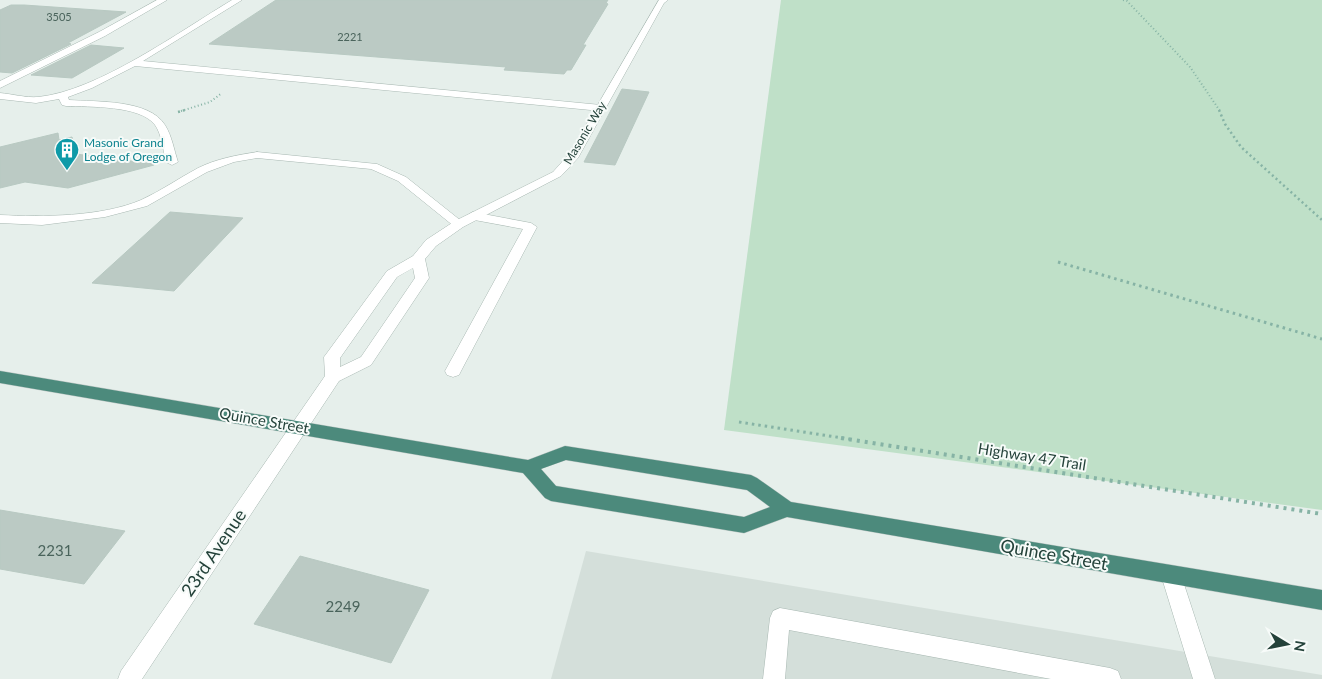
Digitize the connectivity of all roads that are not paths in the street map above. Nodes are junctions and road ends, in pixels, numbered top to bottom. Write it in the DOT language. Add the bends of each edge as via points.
graph roads {
  1 [pos="163,0"];
  2 [pos="238,0"];
  3 [pos="664,0"];
  4 [pos="134,63"];
  5 [pos="0,85"];
  6 [pos="0,96"];
  7 [pos="62,96"];
  8 [pos="601,108"];
  9 [pos="172,162"];
  10 [pos="473,216"];
  11 [pos="0,220"];
  12 [pos="459,224"];
  13 [pos="418,259"];
  14 [pos="453,371"];
  15 [pos="0,377"];
  16 [pos="333,377"];
  17 [pos="298,427"];
  18 [pos="528,467"];
  19 [pos="787,509"];
  20 [pos="1171,575"];
  21 [pos="1322,600"];
  22 [pos="129,679"];
  23 [pos="774,679"];
  24 [pos="1110,679"];
  25 [pos="1204,679"];
  1 -- 5 [label="street"];
  2 -- 4 [label="street"];
  3 -- 8 [label="street, Masonic Way"];
  4 -- 7 [label="street"];
  4 -- 8 [label="street"];
  6 -- 7 [label="street" via="36,100"];
  7 -- 9 [label="street" via="66,104 132,109 145,113 163,130"];
  8 -- 10 [label="street, Masonic Way" via="574,156 558,174"];
  10 -- 12 [label="street, Masonic Way"];
  10 -- 14 [label="street" via="531,227"];
  11 -- 12 [label="street" via="42,221 102,214 143,203 203,170 232,159 257,155 373,166 402,178"];
  12 -- 13 [label="street, Masonic Way" via="431,243"];
  13 -- 16 [label="street, Masonic Way" via="392,274 332,357"];
  13 -- 16 [label="street" via="422,278 366,361"];
  15 -- 17 [label="highway, Quince Street"];
  16 -- 17 [label="street"];
  17 -- 18 [label="highway, Quince Street"];
  17 -- 22 [label="street, 23rd Avenue"];
  18 -- 19 [label="highway, Quince Street" via="566,453 751,482"];
  18 -- 19 [label="highway" via="551,493 744,525"];
  19 -- 20 [label="highway, Quince Street"];
  20 -- 21 [label="highway, Quince Street"];
  20 -- 25 [label="street"];
  23 -- 24 [label="street" via="780,618"];
}
